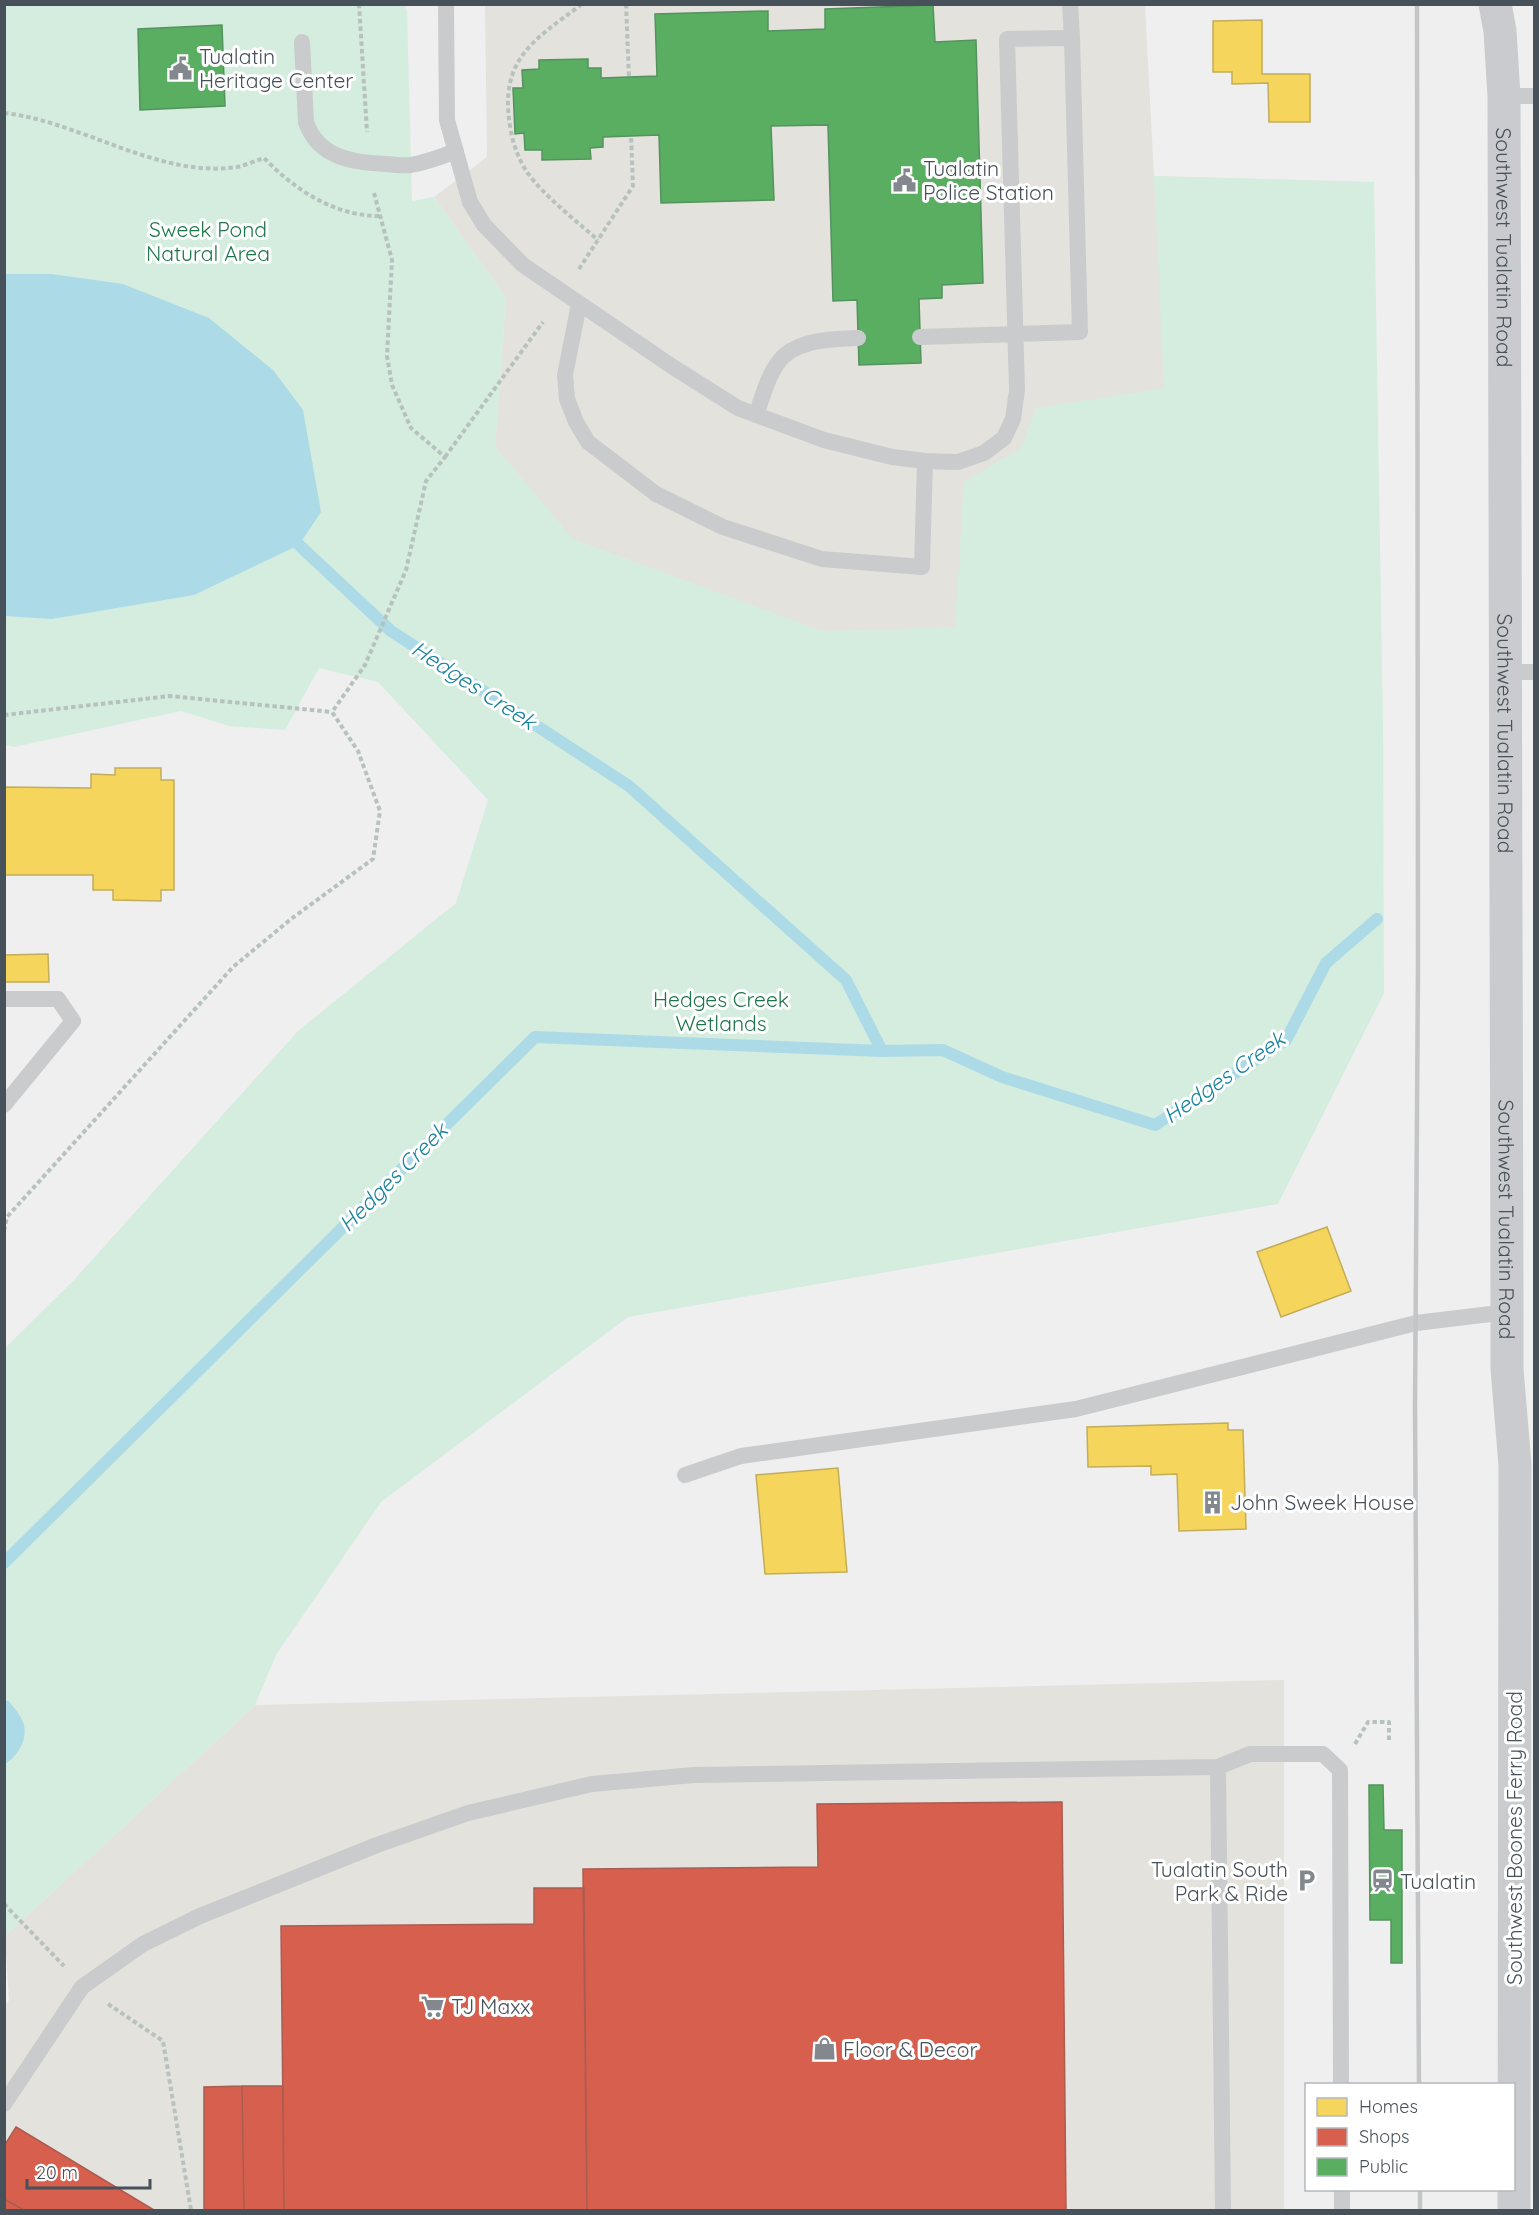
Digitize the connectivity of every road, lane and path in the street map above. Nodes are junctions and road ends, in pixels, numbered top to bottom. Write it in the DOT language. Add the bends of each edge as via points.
graph roads {
  1 [pos="359,4"];
  2 [pos="446,4"];
  3 [pos="582,4"];
  4 [pos="626,4"];
  5 [pos="1070,4"];
  6 [pos="1495,4"];
  7 [pos="1072,38"];
  8 [pos="302,42"];
  9 [pos="629,77"];
  10 [pos="1519,96"];
  11 [pos="4,113"];
  12 [pos="456,151"];
  13 [pos="369,164"];
  14 [pos="379,216"];
  15 [pos="597,240"];
  16 [pos="579,304"];
  17 [pos="1015,334"];
  18 [pos="920,337"];
  19 [pos="858,338"];
  20 [pos="756,415"];
  21 [pos="925,461"];
  22 [pos="1520,672"];
  23 [pos="332,712"];
  24 [pos="4,715"];
  25 [pos="4,999"];
  26 [pos="4,1105"];
  27 [pos="4,1231"];
  28 [pos="1507,1312"];
  29 [pos="1528,1462"];
  30 [pos="685,1475"];
  31 [pos="1389,1743"];
  32 [pos="1218,1767"];
  33 [pos="1340,1770"];
  34 [pos="4,1904"];
  35 [pos="82,1987"];
  36 [pos="1341,2083"];
  37 [pos="4,2104"];
  38 [pos="1515,2158"];
  39 [pos="1342,2191"];
  40 [pos="1514,2191"];
  41 [pos="191,2211"];
  42 [pos="1223,2211"];
  43 [pos="1342,2211"];
  44 [pos="1514,2211"];
  1 -- 13 [label="path"];
  2 -- 12 [label="lane" via="447,120"];
  3 -- 15 [label="path" via="543,33 515,64 508,86 508,115 516,153 532,180"];
  4 -- 9 [label="path"];
  5 -- 7 [label="lane"];
  6 -- 10 [label="main road, Southwest Tualatin Road"];
  7 -- 17 [label="lane" via="1080,332"];
  7 -- 17 [label="lane" via="1007,39"];
  8 -- 13 [label="lane" via="304,104 310,135 318,145 344,159"];
  10 -- 22 [label="main road, Southwest Tualatin Road"];
  11 -- 14 [label="path" via="62,126 126,151 174,162 237,166 264,158 305,193 338,210"];
  12 -- 13 [label="lane" via="409,165"];
  12 -- 16 [label="lane" via="470,202 484,225 524,265"];
  13 -- 14 [label="path"];
  14 -- 23 [label="path" via="392,260 387,356 392,385 411,428 445,457 426,481 406,570 365,665"];
  16 -- 20 [label="lane" via="738,408"];
  16 -- 21 [label="lane" via="565,375 567,399 588,442 656,494 723,527 822,559 922,567"];
  17 -- 18 [label="lane"];
  17 -- 21 [label="lane" via="1017,390 1013,419 1004,438 984,453 958,462"];
  19 -- 20 [label="lane" via="804,345 785,356 772,375"];
  20 -- 21 [label="lane" via="824,440"];
  22 -- 28 [label="main road, Southwest Tualatin Road"];
  23 -- 24 [label="path" via="170,696"];
  23 -- 27 [label="path" via="358,751 380,811 373,859 233,967 7,1216"];
  25 -- 26 [label="lane" via="58,999 73,1021"];
  28 -- 29 [label="main road, Southwest Tualatin Road" via="1507,1369"];
  28 -- 30 [label="lane" via="1416,1323 1076,1409 741,1456"];
  29 -- 38 [label="main road, Southwest Boones Ferry Road"];
  31 -- 33 [label="path" via="1389,1722 1368,1722"];
  32 -- 33 [label="lane" via="1250,1754 1323,1755"];
  32 -- 35 [label="lane" via="694,1775 592,1784 468,1812 377,1845 200,1916 143,1944"];
  32 -- 42 [label="lane"];
  33 -- 36 [label="lane"];
  34 -- 35 [label="path"];
  35 -- 37 [label="lane"];
  35 -- 41 [label="path" via="163,2041"];
  39 -- 43 [label="lane"];
  40 -- 44 [label="main road, Southwest Boones Ferry Road"];
}
